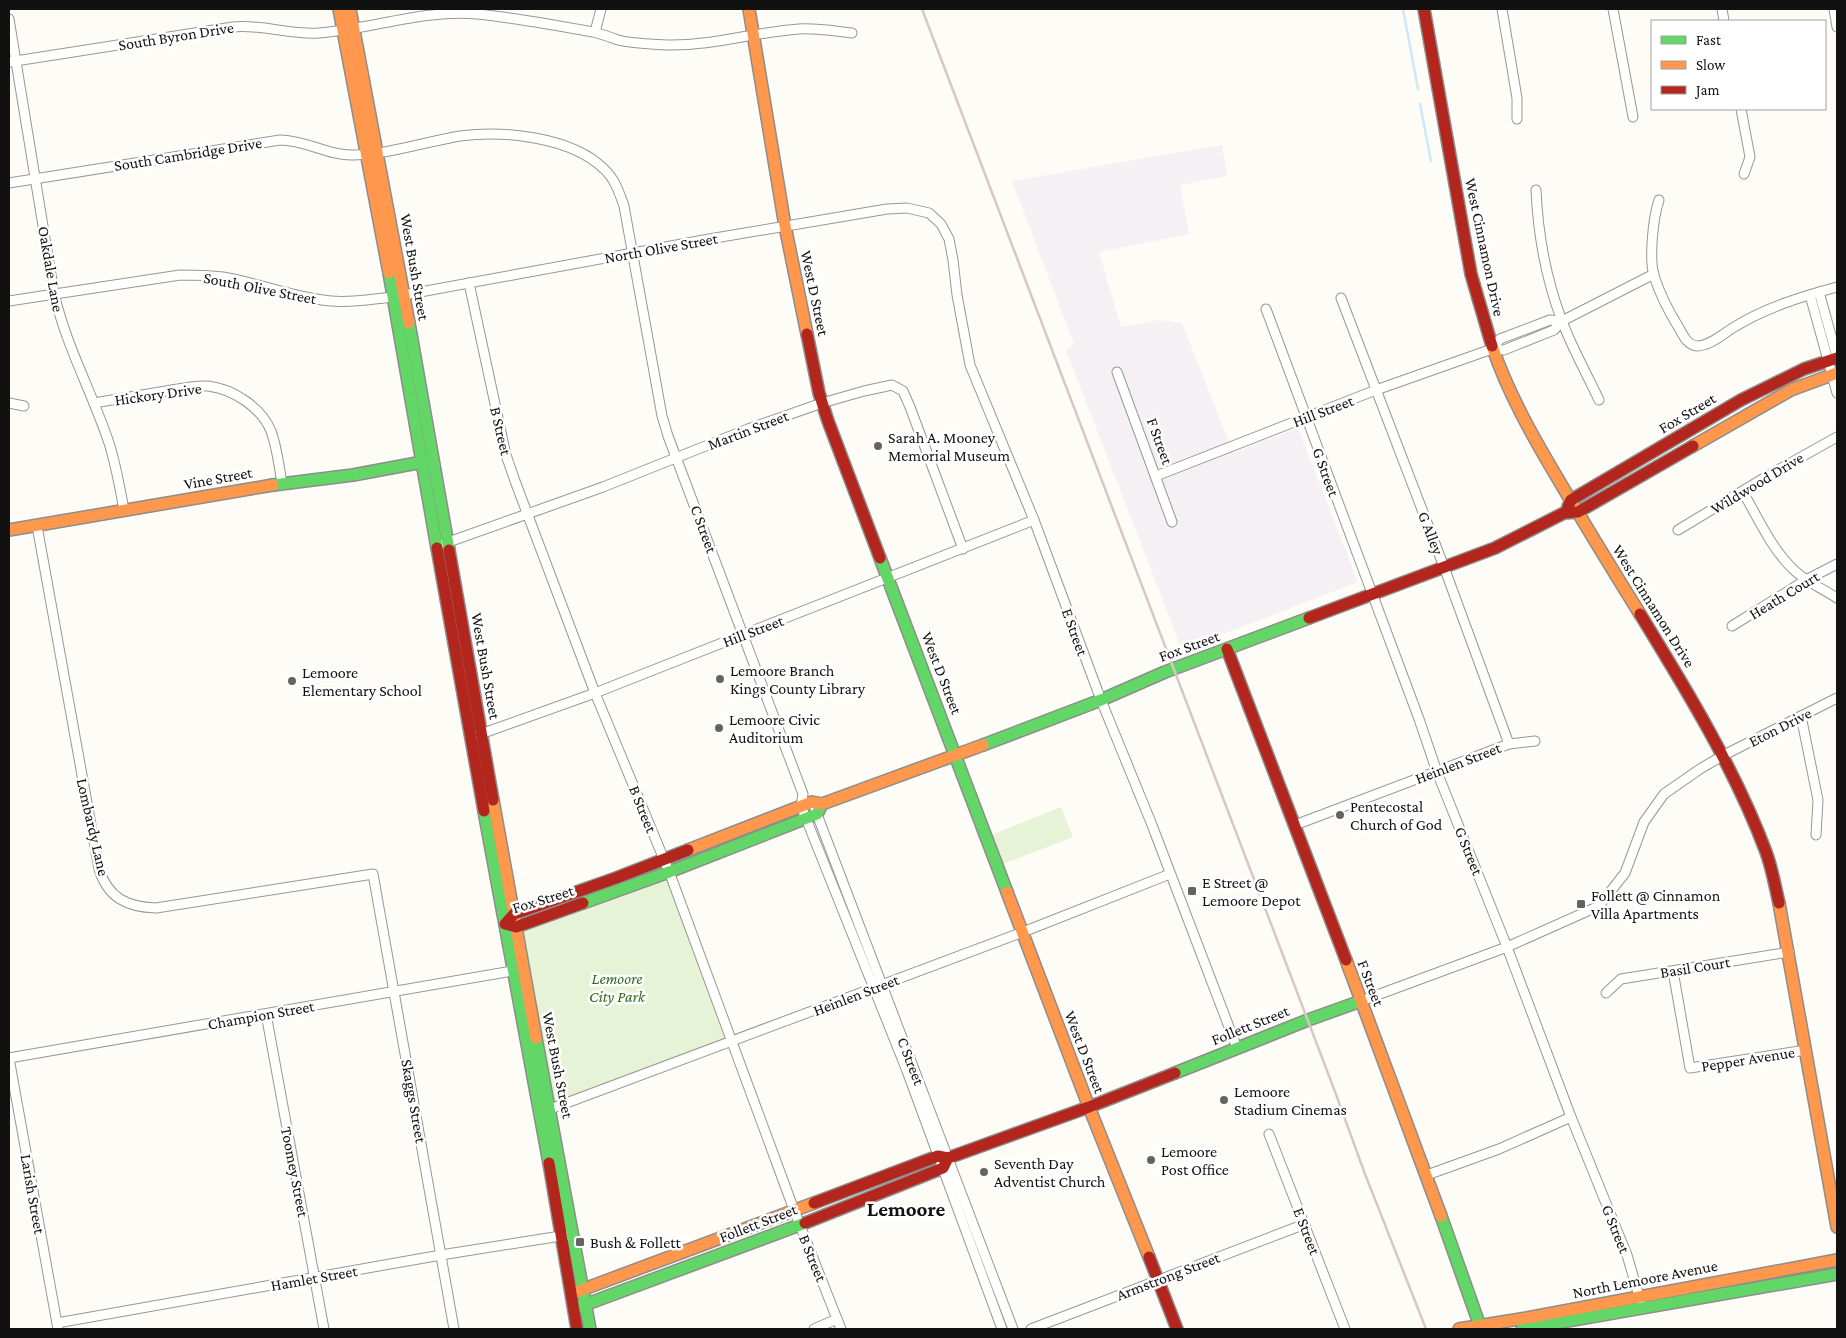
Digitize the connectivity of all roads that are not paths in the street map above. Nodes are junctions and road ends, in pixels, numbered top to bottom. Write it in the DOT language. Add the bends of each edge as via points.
graph roads {
  1 [pos="339,9"];
  2 [pos="350,9"];
  3 [pos="601,9"];
  4 [pos="749,9"];
  5 [pos="1424,9"];
  6 [pos="1502,9"];
  7 [pos="1613,9"];
  8 [pos="1834,9"];
  9 [pos="9,19"];
  10 [pos="1837,27"];
  11 [pos="349,30"];
  12 [pos="595,32"];
  13 [pos="852,33"];
  14 [pos="754,36"];
  15 [pos="12,61"];
  16 [pos="1741,110"];
  17 [pos="1633,117"];
  18 [pos="1517,119"];
  19 [pos="372,153"];
  20 [pos="1744,174"];
  21 [pos="36,178"];
  22 [pos="9,183"];
  23 [pos="1536,190"];
  24 [pos="1658,200"];
  25 [pos="930,213"];
  26 [pos="785,226"];
  27 [pos="632,253"];
  28 [pos="1654,274"];
  29 [pos="469,283"];
  30 [pos="1837,287"];
  31 [pos="1819,292"];
  32 [pos="54,293"];
  33 [pos="1810,295"];
  34 [pos="398,296"];
  35 [pos="1341,298"];
  36 [pos="9,301"];
  37 [pos="1266,309"];
  38 [pos="1562,321"];
  39 [pos="1492,349"];
  40 [pos="1834,358"];
  41 [pos="1117,372"];
  42 [pos="1835,374"];
  43 [pos="1376,390"];
  44 [pos="1837,393"];
  45 [pos="1599,400"];
  46 [pos="822,402"];
  47 [pos="9,403"];
  48 [pos="94,403"];
  49 [pos="24,406"];
  50 [pos="1306,417"];
  51 [pos="1837,437"];
  52 [pos="677,457"];
  53 [pos="427,461"];
  54 [pos="1156,476"];
  55 [pos="282,484"];
  56 [pos="1743,492"];
  57 [pos="1571,500"];
  58 [pos="124,510"];
  59 [pos="528,512"];
  60 [pos="1578,512"];
  61 [pos="1564,513"];
  62 [pos="1034,520"];
  63 [pos="1172,522"];
  64 [pos="38,526"];
  65 [pos="9,530"];
  66 [pos="1678,530"];
  67 [pos="447,542"];
  68 [pos="436,546"];
  69 [pos="962,549"];
  70 [pos="1837,564"];
  71 [pos="1444,567"];
  72 [pos="889,577"];
  73 [pos="1806,580"];
  74 [pos="1372,594"];
  75 [pos="1837,598"];
  76 [pos="1732,626"];
  77 [pos="743,634"];
  78 [pos="1227,649"];
  79 [pos="596,693"];
  80 [pos="1837,698"];
  81 [pos="1101,700"];
  82 [pos="1801,716"];
  83 [pos="482,733"];
  84 [pos="470,738"];
  85 [pos="1535,740"];
  86 [pos="1509,744"];
  87 [pos="956,756"];
  88 [pos="1722,756"];
  89 [pos="1437,772"];
  90 [pos="811,804"];
  91 [pos="805,818"];
  92 [pos="1295,824"];
  93 [pos="1816,835"];
  94 [pos="664,859"];
  95 [pos="669,872"];
  96 [pos="373,874"];
  97 [pos="1170,874"];
  98 [pos="514,914"];
  99 [pos="1564,922"];
  100 [pos="510,926"];
  101 [pos="1022,932"];
  102 [pos="1507,947"];
  103 [pos="1789,952"];
  104 [pos="518,970"];
  105 [pos="1673,971"];
  106 [pos="878,987"];
  107 [pos="394,991"];
  108 [pos="1606,993"];
  109 [pos="1361,1001"];
  110 [pos="266,1014"];
  111 [pos="732,1040"];
  112 [pos="1238,1048"];
  113 [pos="1806,1050"];
  114 [pos="9,1058"];
  115 [pos="1089,1107"];
  116 [pos="545,1111"];
  117 [pos="1571,1118"];
  118 [pos="1269,1134"];
  119 [pos="943,1161"];
  120 [pos="1427,1175"];
  121 [pos="794,1210"];
  122 [pos="1304,1224"];
  123 [pos="800,1225"];
  124 [pos="1837,1227"];
  125 [pos="566,1235"];
  126 [pos="441,1255"];
  127 [pos="1837,1260"];
  128 [pos="1837,1274"];
  129 [pos="315,1278"];
  130 [pos="1157,1280"];
  131 [pos="577,1292"];
  132 [pos="1640,1302"];
  133 [pos="585,1306"];
  134 [pos="573,1308"];
  135 [pos="837,1320"];
  136 [pos="58,1326"];
  137 [pos="1481,1328"];
  138 [pos="324,1329"];
  139 [pos="454,1329"];
  140 [pos="577,1329"];
  141 [pos="590,1329"];
  142 [pos="814,1329"];
  143 [pos="841,1329"];
  144 [pos="1002,1329"];
  145 [pos="1013,1329"];
  146 [pos="1031,1329"];
  147 [pos="1177,1329"];
  148 [pos="1345,1329"];
  149 [pos="1459,1329"];
  150 [pos="1522,1329"];
  1 -- 11 [label="street, West Bush Street"];
  2 -- 11 [label="street, West Bush Street"];
  3 -- 12 [label="street"];
  4 -- 14 [label="street, West D Street"];
  5 -- 39 [label="street, West Cinnamon Drive" via="1471,274"];
  6 -- 18 [label="street" via="1517,98"];
  7 -- 17 [label="street"];
  8 -- 10 [label="street"];
  9 -- 15 [label="street, Oakdale Lane"];
  11 -- 12 [label="street, South Byron Drive" via="406,18 474,14"];
  11 -- 15 [label="street, South Byron Drive" via="304,33 243,26"];
  11 -- 19 [label="street, West Bush Street"];
  12 -- 14 [label="street, South Byron Drive" via="620,40 668,45"];
  13 -- 14 [label="street, South Byron Drive" via="800,29"];
  14 -- 26 [label="street, West D Street"];
  15 -- 21 [label="street, Oakdale Lane"];
  16 -- 20 [label="street" via="1750,157"];
  19 -- 21 [label="street, South Cambridge Drive" via="342,155 301,142 280,140"];
  19 -- 27 [label="street, South Cambridge Drive" via="460,136 488,134 517,135 573,149 597,163 616,185 624,206"];
  19 -- 34 [label="street, West Bush Street"];
  21 -- 22 [label="street, South Cambridge Drive"];
  21 -- 32 [label="street, Oakdale Lane"];
  23 -- 38 [label="street" via="1543,252"];
  24 -- 28 [label="street" via="1653,227"];
  25 -- 26 [label="street, North Olive Street" via="907,208 887,209"];
  25 -- 62 [label="street, E Street" via="941,224 951,246 970,365"];
  26 -- 27 [label="street, North Olive Street"];
  26 -- 46 [label="street, West D Street"];
  27 -- 29 [label="street, North Olive Street"];
  27 -- 52 [label="street, C Street" via="662,416"];
  28 -- 33 [label="street" via="1673,319 1687,341 1696,346 1714,340 1766,310"];
  28 -- 38 [label="street, Hill Street"];
  29 -- 34 [label="street, North Olive Street"];
  29 -- 59 [label="street, B Street" via="506,455"];
  30 -- 31 [label="street"];
  31 -- 33 [label="street"];
  31 -- 40 [label="street"];
  32 -- 34 [label="street, South Olive Street" via="180,275 204,275 323,300 353,302"];
  32 -- 36 [label="street, South Olive Street"];
  32 -- 48 [label="street, Oakdale Lane" via="61,321"];
  33 -- 40 [label="street"];
  34 -- 53 [label="street, West Bush Street"];
  35 -- 43 [label="street, G Alley"];
  37 -- 50 [label="street, G Street"];
  38 -- 39 [label="street, Hill Street" via="1554,330 1504,350"];
  38 -- 45 [label="street"];
  39 -- 43 [label="street, Hill Street"];
  39 -- 57 [label="street, West Cinnamon Drive" via="1525,421"];
  40 -- 42 [label="street"];
  40 -- 57 [label="street, Fox Street" via="1787,376 1741,400"];
  41 -- 54 [label="street, F Street"];
  42 -- 44 [label="street"];
  42 -- 60 [label="street, Fox Street" via="1791,390"];
  43 -- 50 [label="street, Hill Street"];
  43 -- 71 [label="street, G Alley"];
  46 -- 52 [label="street, Martin Street"];
  46 -- 69 [label="street, Martin Street" via="884,387 892,386 903,391"];
  46 -- 72 [label="street, West D Street"];
  47 -- 49 [label="street"];
  48 -- 55 [label="street, Hickory Drive" via="190,387 225,390 255,409 267,424 276,448"];
  48 -- 58 [label="street, Oakdale Lane" via="109,443"];
  50 -- 54 [label="street, Hill Street"];
  50 -- 74 [label="street, G Street"];
  51 -- 56 [label="street, Wildwood Drive"];
  52 -- 59 [label="street, Martin Street" via="603,487"];
  52 -- 77 [label="street, C Street"];
  53 -- 55 [label="street, Vine Street"];
  53 -- 67 [label="street, West Bush Street"];
  53 -- 68 [label="street, West Bush Street"];
  54 -- 63 [label="street, F Street"];
  55 -- 58 [label="street, Vine Street"];
  56 -- 66 [label="street, Wildwood Drive"];
  56 -- 73 [label="street" via="1772,542"];
  57 -- 60 [label="street, West Cinnamon Drive"];
  57 -- 61 [label="street"];
  58 -- 64 [label="street, Vine Street"];
  59 -- 67 [label="street, Martin Street"];
  59 -- 79 [label="street, B Street"];
  60 -- 61 [label="street, Fox Street"];
  60 -- 88 [label="street, West Cinnamon Drive" via="1673,667"];
  61 -- 71 [label="street, Fox Street" via="1495,548"];
  62 -- 69 [label="street, Hill Street"];
  62 -- 81 [label="street, E Street"];
  64 -- 65 [label="street, Vine Street"];
  64 -- 96 [label="street, Lombardy Lane" via="99,869 113,893 133,905 156,908"];
  67 -- 68 [label="street, Martin Street"];
  67 -- 83 [label="street, West Bush Street"];
  68 -- 84 [label="street, West Bush Street"];
  69 -- 72 [label="street, Hill Street"];
  70 -- 73 [label="street, Heath Court"];
  71 -- 74 [label="street, Fox Street"];
  71 -- 86 [label="street, G Alley"];
  72 -- 77 [label="street, Hill Street"];
  72 -- 87 [label="street, West D Street"];
  73 -- 75 [label="street"];
  73 -- 76 [label="street, Heath Court"];
  74 -- 78 [label="street, Fox Street"];
  74 -- 89 [label="street, G Street"];
  77 -- 79 [label="street, Hill Street"];
  77 -- 90 [label="street, C Street"];
  78 -- 81 [label="street, Fox Street"];
  78 -- 92 [label="street, F Street"];
  79 -- 83 [label="street, Hill Street"];
  79 -- 94 [label="street, B Street"];
  80 -- 82 [label="street, Eton Drive"];
  81 -- 87 [label="street, Fox Street"];
  81 -- 97 [label="street, E Street"];
  82 -- 88 [label="street, Eton Drive"];
  82 -- 93 [label="street" via="1818,800"];
  83 -- 84 [label="street, Hill Street"];
  83 -- 98 [label="street, West Bush Street"];
  84 -- 100 [label="street, West Bush Street"];
  85 -- 86 [label="street"];
  86 -- 89 [label="street, Heinlen Street"];
  87 -- 90 [label="street, Fox Street"];
  87 -- 101 [label="street, West D Street"];
  88 -- 99 [label="street, Eton Drive" via="1664,794 1644,822 1625,873 1599,906"];
  88 -- 103 [label="street, West Cinnamon Drive" via="1767,854"];
  89 -- 92 [label="street, Heinlen Street"];
  89 -- 102 [label="street, G Street"];
  90 -- 91 [label="street, Fox Street"];
  90 -- 94 [label="street, Fox Street"];
  90 -- 106 [label="street, C Street"];
  91 -- 95 [label="street, Fox Street"];
  91 -- 106 [label="street, C Street"];
  92 -- 109 [label="street, F Street"];
  94 -- 95 [label="street, B Street"];
  94 -- 98 [label="street, Fox Street"];
  95 -- 100 [label="street, Fox Street"];
  95 -- 111 [label="street, B Street"];
  96 -- 107 [label="street, Skaggs Street"];
  97 -- 101 [label="street, Heinlen Street"];
  97 -- 112 [label="street, E Street"];
  98 -- 100 [label="street, West Bush Street"];
  99 -- 102 [label="street, Follett Street"];
  100 -- 104 [label="street, West Bush Street"];
  101 -- 106 [label="street, Heinlen Street"];
  101 -- 115 [label="street, West D Street"];
  102 -- 109 [label="street, Follett Street"];
  102 -- 117 [label="street, G Street"];
  103 -- 105 [label="street, Basil Court"];
  103 -- 113 [label="street, West Cinnamon Drive"];
  104 -- 107 [label="street, Champion Street"];
  104 -- 116 [label="street, West Bush Street"];
  105 -- 108 [label="street, Basil Court" via="1621,979"];
  105 -- 113 [label="street, Pepper Avenue" via="1690,1068"];
  106 -- 111 [label="street, Heinlen Street"];
  106 -- 119 [label="street, C Street"];
  107 -- 110 [label="street, Champion Street"];
  107 -- 126 [label="street, Skaggs Street"];
  109 -- 112 [label="street, Follett Street"];
  109 -- 120 [label="street, F Street"];
  110 -- 114 [label="street, Champion Street"];
  110 -- 129 [label="street, Toomey Street"];
  111 -- 116 [label="street, Heinlen Street"];
  111 -- 121 [label="street, B Street"];
  112 -- 115 [label="street, Follett Street"];
  113 -- 124 [label="street, West Cinnamon Drive"];
  114 -- 136 [label="street, Larish Street"];
  115 -- 119 [label="street, Follett Street"];
  115 -- 130 [label="street, West D Street"];
  116 -- 125 [label="street, West Bush Street"];
  117 -- 120 [label="street"];
  117 -- 132 [label="street, G Street" via="1627,1255"];
  118 -- 122 [label="street, E Street"];
  119 -- 121 [label="street, Follett Street"];
  119 -- 123 [label="street, Follett Street"];
  119 -- 144 [label="street, C Street"];
  119 -- 145 [label="street, C Street"];
  120 -- 137 [label="street, F Street"];
  121 -- 123 [label="street, B Street"];
  121 -- 131 [label="street, Follett Street"];
  122 -- 130 [label="street, Armstrong Street"];
  122 -- 148 [label="street, E Street"];
  123 -- 133 [label="street, Follett Street"];
  123 -- 135 [label="street, B Street"];
  125 -- 126 [label="street, Hamlet Street"];
  125 -- 131 [label="street, West Bush Street"];
  126 -- 129 [label="street, Hamlet Street"];
  126 -- 139 [label="street, Skaggs Street"];
  127 -- 132 [label="street, North Lemoore Avenue"];
  128 -- 132 [label="street, North Lemoore Avenue"];
  129 -- 136 [label="street, Hamlet Street"];
  129 -- 138 [label="street, Toomey Street"];
  130 -- 146 [label="street, Armstrong Street"];
  130 -- 147 [label="street, West D Street"];
  131 -- 133 [label="street, West Bush Street"];
  131 -- 134 [label="street, West Bush Street"];
  132 -- 137 [label="street, North Lemoore Avenue"];
  132 -- 150 [label="street, North Lemoore Avenue"];
  133 -- 134 [label="street, Follett Street"];
  133 -- 141 [label="street, West Bush Street"];
  134 -- 140 [label="street, West Bush Street"];
  135 -- 142 [label="street"];
  135 -- 143 [label="street, B Street"];
  137 -- 149 [label="street, North Lemoore Avenue"];
}
